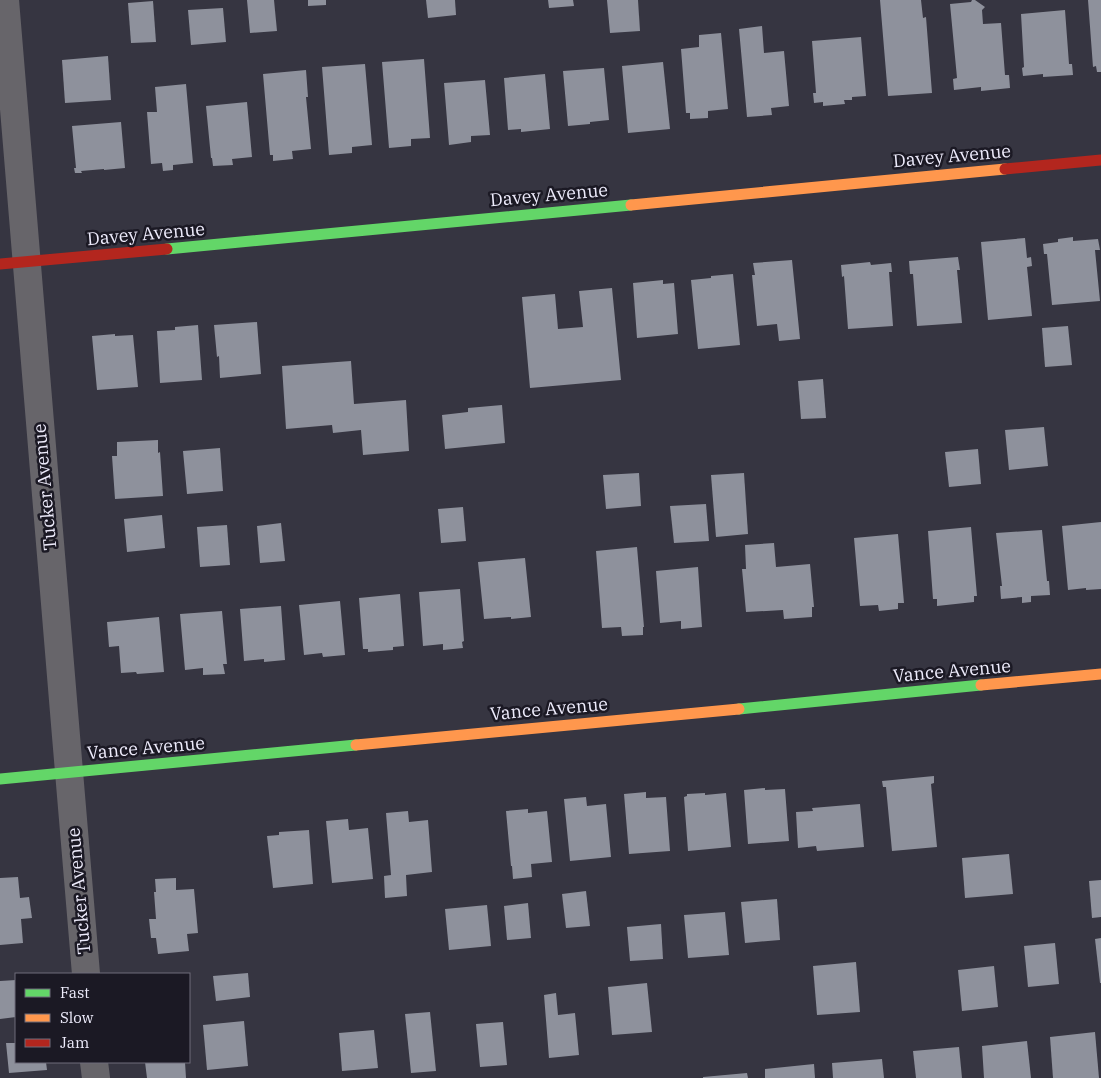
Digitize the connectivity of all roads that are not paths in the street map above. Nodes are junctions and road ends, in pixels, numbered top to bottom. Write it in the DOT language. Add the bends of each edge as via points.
graph roads {
  1 [pos="5,0"];
  2 [pos="1101,160"];
  3 [pos="27,262"];
  4 [pos="0,264"];
  5 [pos="1101,674"];
  6 [pos="69,773"];
  7 [pos="0,779"];
  8 [pos="86,973"];
  9 [pos="94,1063"];
  10 [pos="96,1078"];
  1 -- 3 [label="street, Tucker Avenue"];
  2 -- 3 [label="street, Davey Avenue"];
  3 -- 4 [label="street, Davey Avenue"];
  3 -- 6 [label="street, Tucker Avenue"];
  5 -- 6 [label="street, Vance Avenue"];
  6 -- 7 [label="street, Vance Avenue"];
  6 -- 8 [label="street, Tucker Avenue"];
  9 -- 10 [label="street"];
}
